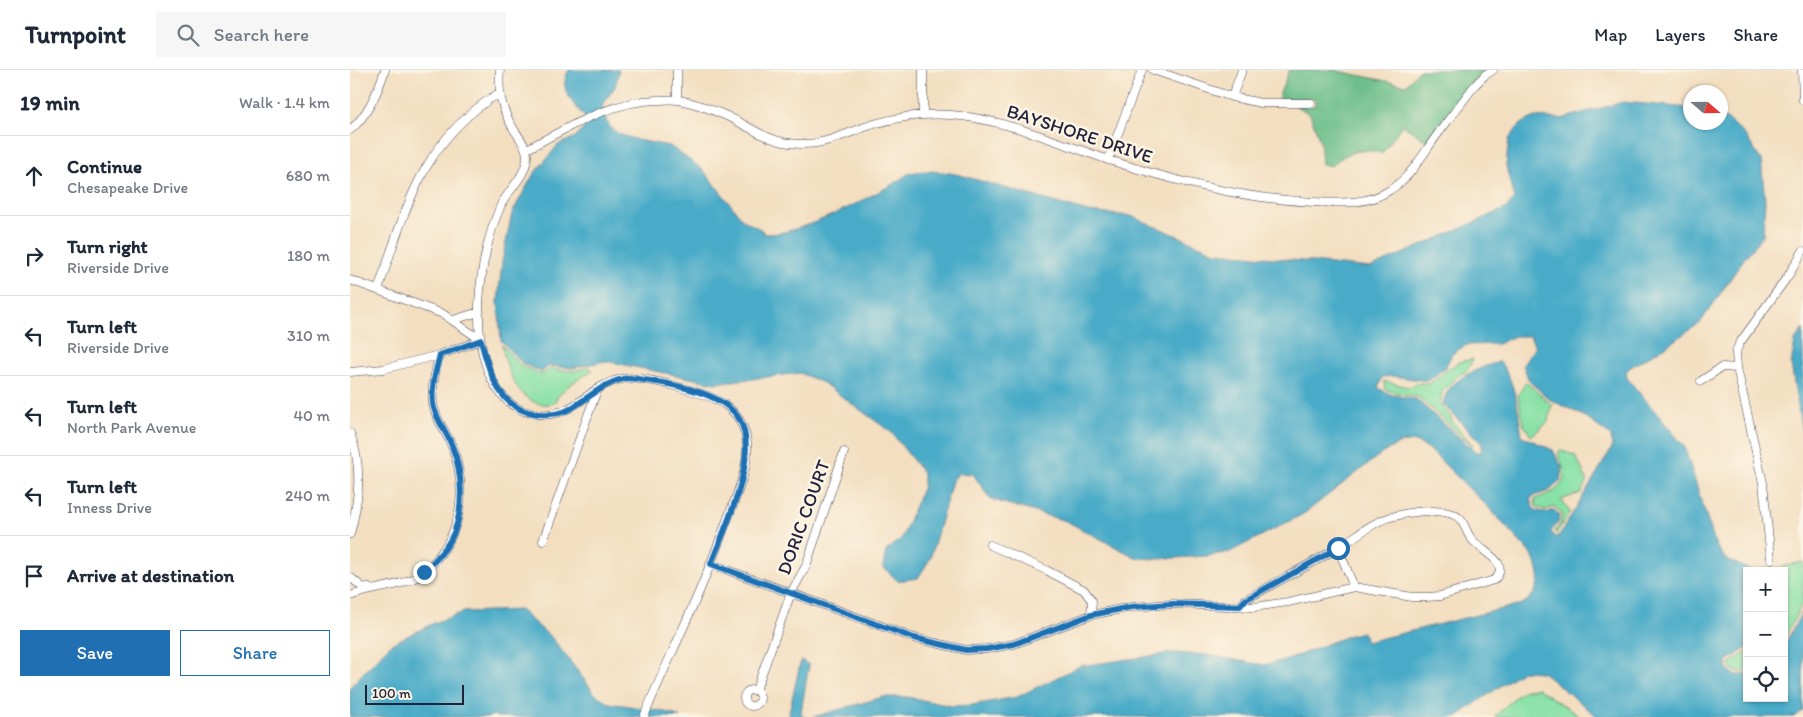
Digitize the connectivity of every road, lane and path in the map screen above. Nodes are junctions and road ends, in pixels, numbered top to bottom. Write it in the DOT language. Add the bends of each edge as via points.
graph roads {
  1 [pos="385,70"];
  2 [pos="500,70"];
  3 [pos="677,70"];
  4 [pos="923,70"];
  5 [pos="1142,70"];
  6 [pos="1153,70"];
  7 [pos="1242,70"];
  8 [pos="1494,70"];
  9 [pos="1802,70"];
  10 [pos="499,93"];
  11 [pos="1232,97"];
  12 [pos="676,100"];
  13 [pos="1803,100"];
  14 [pos="1311,103"];
  15 [pos="923,115"];
  16 [pos="350,130"];
  17 [pos="526,149"];
  18 [pos="1108,160"];
  19 [pos="1803,251"];
  20 [pos="350,280"];
  21 [pos="378,290"];
  22 [pos="479,312"];
  23 [pos="454,320"];
  24 [pos="481,340"];
  25 [pos="440,355"];
  26 [pos="1737,368"];
  27 [pos="350,372"];
  28 [pos="1701,381"];
  29 [pos="597,390"];
  30 [pos="350,433"];
  31 [pos="844,452"];
  32 [pos="350,534"];
  33 [pos="543,541"];
  34 [pos="990,546"];
  35 [pos="1338,548"];
  36 [pos="1771,559"];
  37 [pos="711,564"];
  38 [pos="350,577"];
  39 [pos="1354,587"];
  40 [pos="371,589"];
  41 [pos="791,593"];
  42 [pos="350,596"];
  43 [pos="1240,606"];
  44 [pos="1091,615"];
  45 [pos="756,690"];
  46 [pos="644,717"];
  1 -- 16 [label="street" via="362,118"];
  2 -- 10 [label="street"];
  3 -- 12 [label="street"];
  4 -- 15 [label="street"];
  5 -- 18 [label="street"];
  6 -- 11 [label="street"];
  7 -- 11 [label="street"];
  8 -- 18 [label="street, BAYSHORE DRIVE" via="1475,85 1410,173 1390,190 1365,200 1330,202 1254,197"];
  9 -- 13 [label="street"];
  10 -- 17 [label="street" via="508,119"];
  10 -- 21 [label="street" via="458,124 423,169"];
  11 -- 14 [label="street" via="1261,103"];
  12 -- 15 [label="street, BAYSHORE DRIVE" via="726,115 778,141 800,144 826,142 874,124"];
  12 -- 17 [label="street, BAYSHORE DRIVE" via="635,102 610,109"];
  15 -- 18 [label="street, BAYSHORE DRIVE" via="951,115 988,121"];
  17 -- 22 [label="street" via="526,166 503,201 491,234 483,269"];
  19 -- 26 [label="street" via="1739,344"];
  20 -- 21 [label="street"];
  21 -- 23 [label="street"];
  22 -- 23 [label="street"];
  22 -- 24 [label="street"];
  23 -- 24 [label="street"];
  24 -- 25 [label="street"];
  24 -- 29 [label="street" via="494,384 509,402 522,410 556,414"];
  25 -- 27 [label="street" via="377,370"];
  25 -- 40 [label="street" via="433,406 452,445 459,474 460,500 455,530 442,552 421,574 390,587"];
  26 -- 28 [label="street" via="1722,367"];
  26 -- 36 [label="street" via="1764,483"];
  29 -- 33 [label="street"];
  29 -- 37 [label="street" via="620,379 647,380 714,398 734,412 741,422 747,444 744,469"];
  30 -- 32 [label="street" via="358,462 359,487"];
  31 -- 41 [label="street, DORIC COURT" via="806,566"];
  34 -- 44 [label="street" via="1084,590 1092,601"];
  35 -- 39 [label="street"];
  35 -- 39 [label="street" via="1390,517 1440,512 1453,514 1461,520 1469,536 1494,558 1500,570 1494,580 1440,596 1412,597"];
  35 -- 43 [label="street" via="1245,600"];
  37 -- 41 [label="street"];
  37 -- 46 [label="street"];
  38 -- 40 [label="street" via="362,587"];
  39 -- 43 [label="street" via="1268,605"];
  40 -- 42 [label="street"];
  41 -- 44 [label="street" via="914,638 966,650 1014,644"];
  41 -- 45 [label="street, DORIC COURT"];
  43 -- 44 [label="street" via="1151,605"];
}
